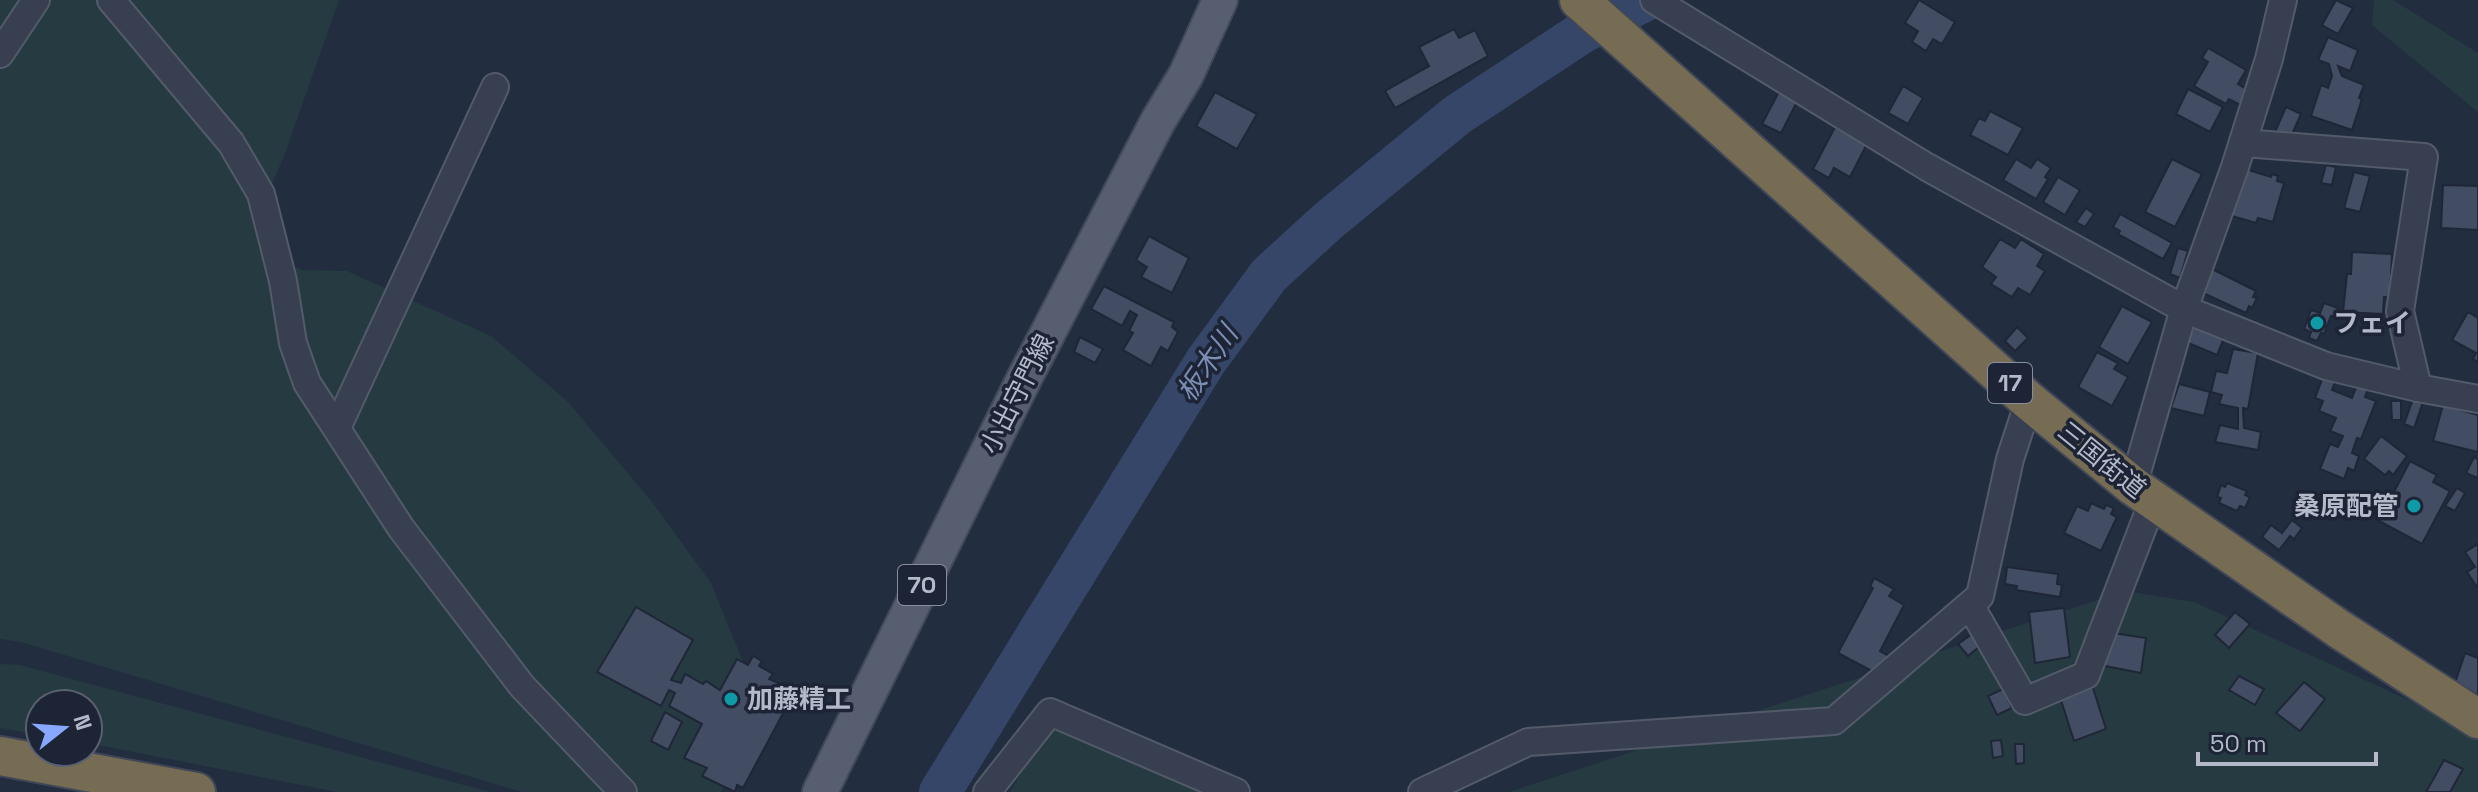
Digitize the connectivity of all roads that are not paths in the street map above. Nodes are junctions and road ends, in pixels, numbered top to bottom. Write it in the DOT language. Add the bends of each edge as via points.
graph roads {
  1 [pos="36,0"];
  2 [pos="111,0"];
  3 [pos="1220,0"];
  4 [pos="1579,0"];
  5 [pos="1654,0"];
  6 [pos="2283,0"];
  7 [pos="0,54"];
  8 [pos="495,87"];
  9 [pos="2243,143"];
  10 [pos="2184,309"];
  11 [pos="2418,388"];
  12 [pos="2478,399"];
  13 [pos="2029,401"];
  14 [pos="337,428"];
  15 [pos="2143,494"];
  16 [pos="1970,605"];
  17 [pos="2478,719"];
  18 [pos="0,756"];
  19 [pos="196,792"];
  20 [pos="623,792"];
  21 [pos="820,792"];
  22 [pos="987,792"];
  23 [pos="1236,792"];
  24 [pos="1422,792"];
  1 -- 7 [label="street"];
  2 -- 14 [label="street" via="231,143 261,194 293,343 307,383"];
  3 -- 21 [label="main road, 小出守門線 / 70"];
  4 -- 13 [label="highway, 三国街道 / 17"];
  5 -- 10 [label="street" via="1927,167"];
  6 -- 9 [label="street"];
  8 -- 14 [label="street"];
  9 -- 10 [label="street"];
  9 -- 11 [label="street" via="2424,157 2400,311"];
  10 -- 11 [label="street" via="2326,366"];
  10 -- 15 [label="street"];
  11 -- 12 [label="street"];
  13 -- 15 [label="highway, 三国街道 / 17"];
  13 -- 16 [label="street" via="2010,459 1980,596"];
  14 -- 20 [label="street" via="401,528 522,686"];
  15 -- 16 [label="street" via="2086,675 2025,701"];
  15 -- 17 [label="highway, 三国街道 / 17"];
  16 -- 24 [label="street" via="1834,721 1528,742"];
  18 -- 19 [label="highway"];
  22 -- 23 [label="street" via="1050,712"];
}
